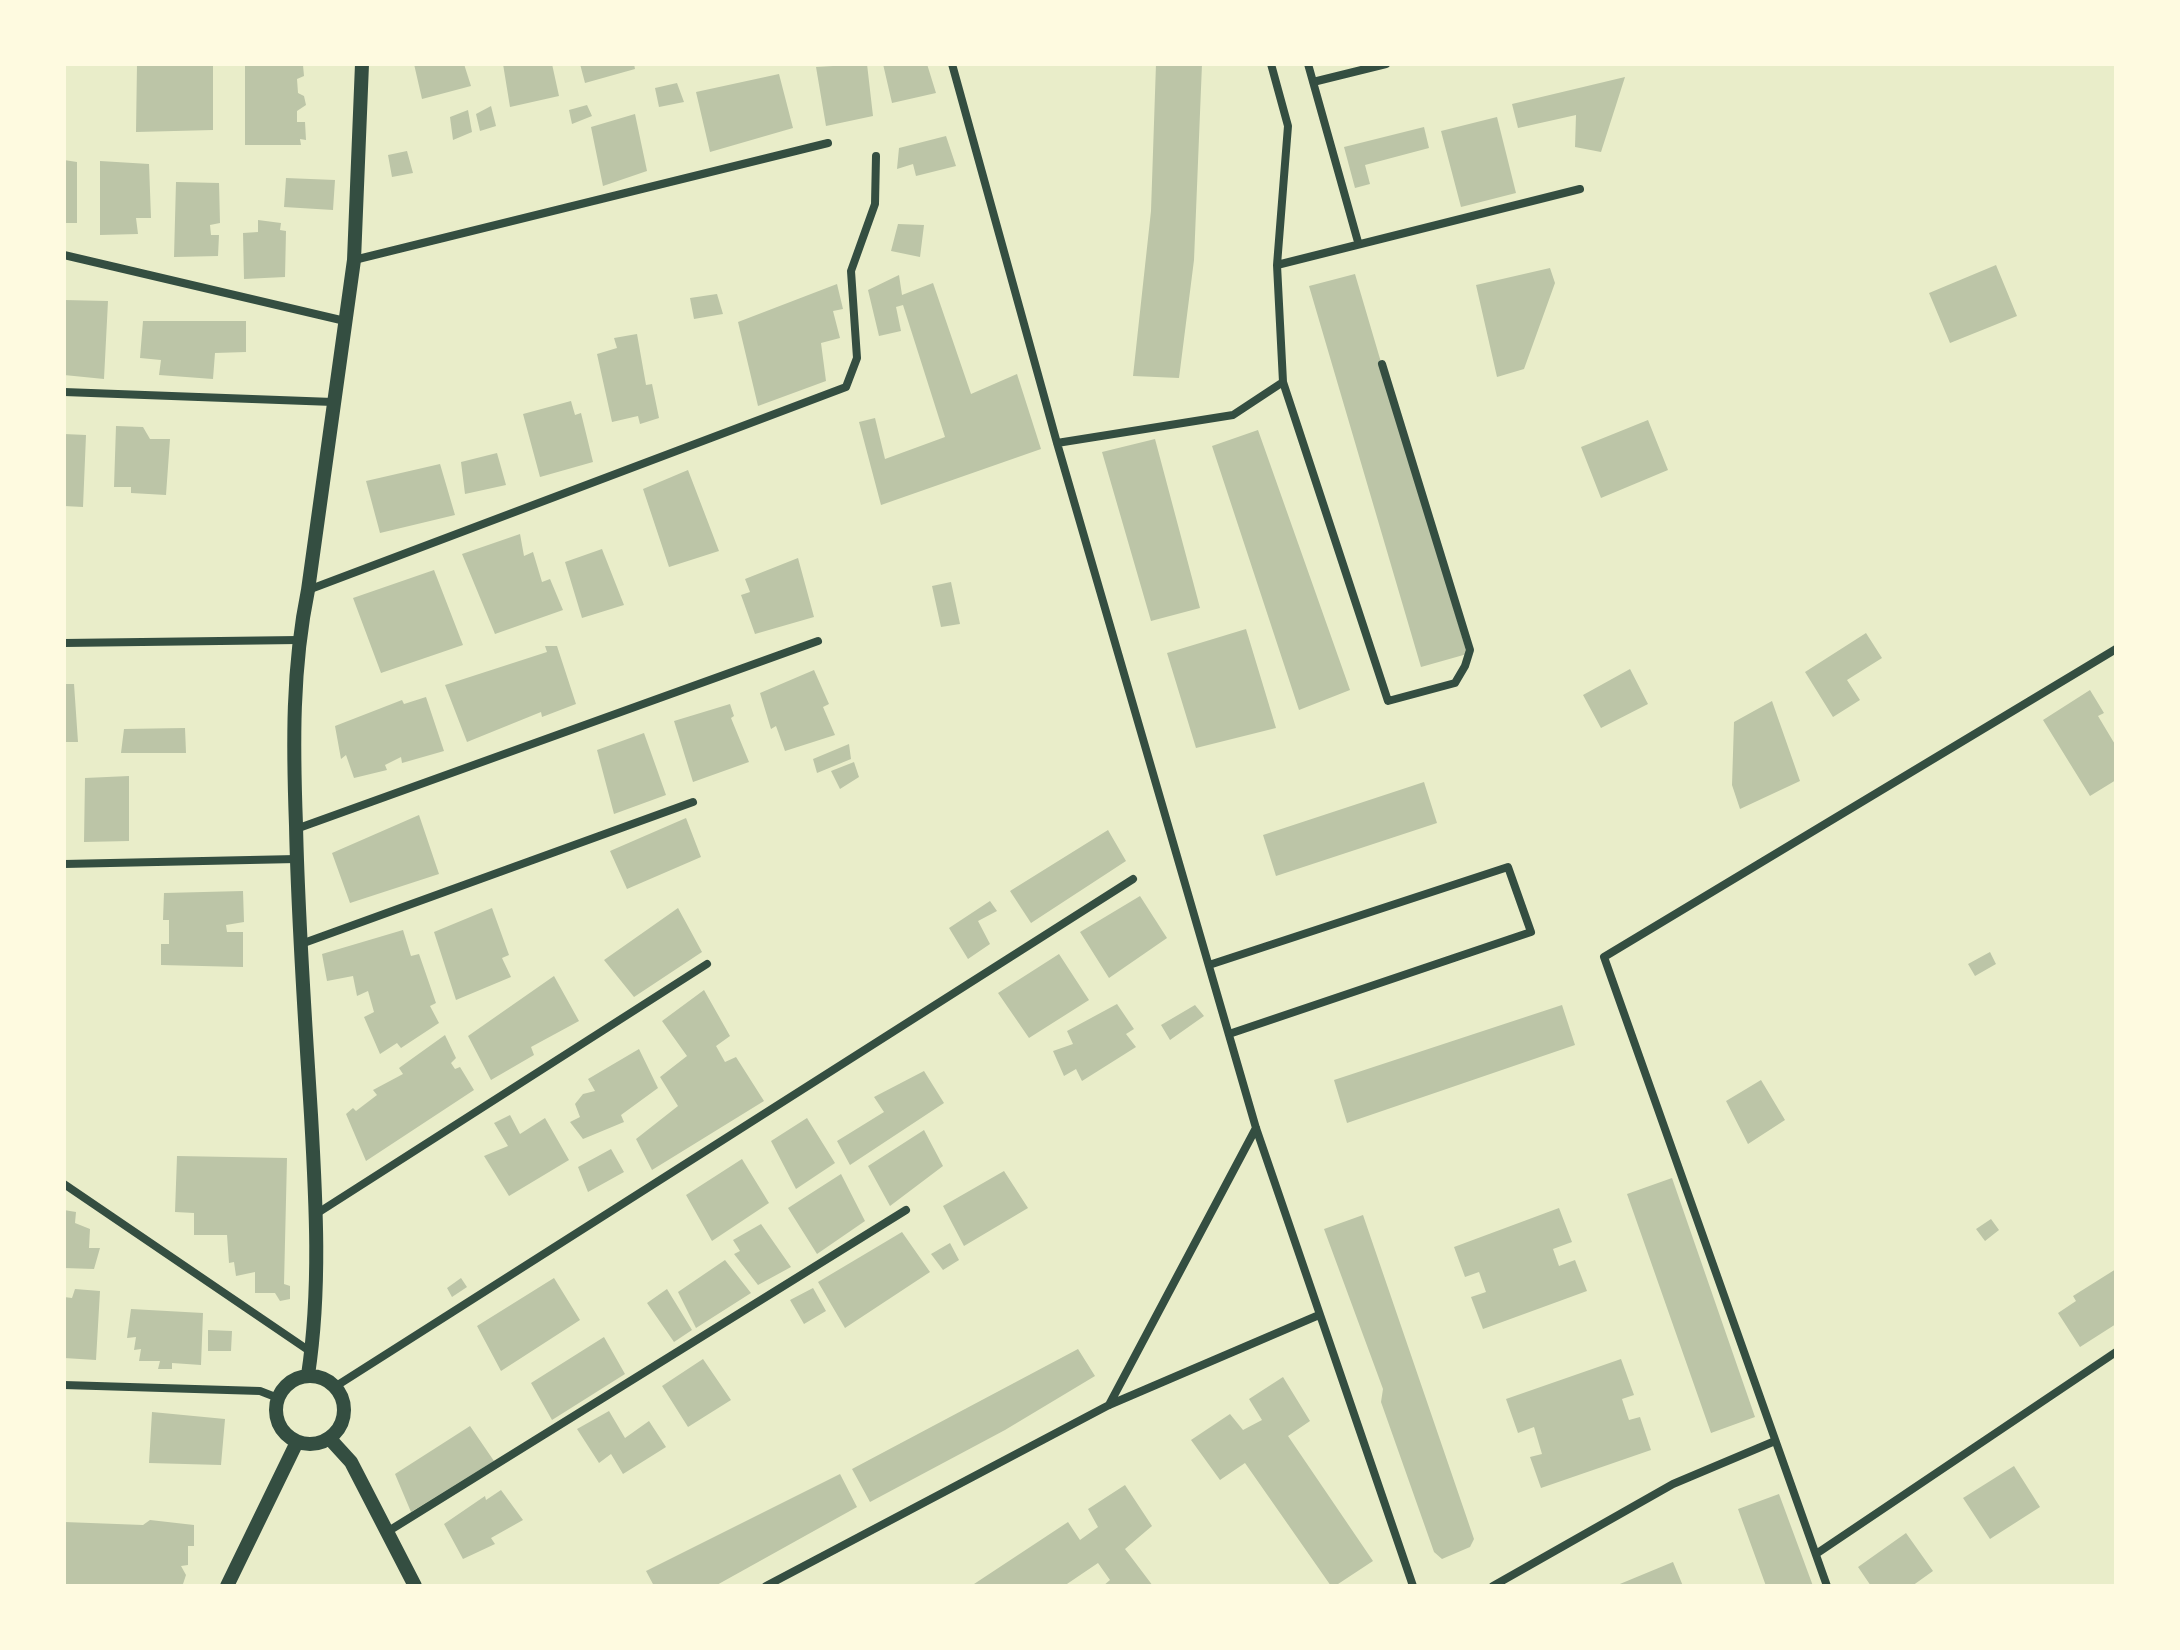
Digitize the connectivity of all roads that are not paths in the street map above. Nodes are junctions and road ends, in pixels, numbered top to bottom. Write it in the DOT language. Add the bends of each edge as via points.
graph roads {
  1 [pos="362,64"];
  2 [pos="952,64"];
  3 [pos="1271,64"];
  4 [pos="1308,64"];
  5 [pos="1386,64"];
  6 [pos="1313,82"];
  7 [pos="828,143"];
  8 [pos="876,156"];
  9 [pos="1580,189"];
  10 [pos="1358,242"];
  11 [pos="64,255"];
  12 [pos="354,260"];
  13 [pos="1277,265"];
  14 [pos="345,321"];
  15 [pos="1382,364"];
  16 [pos="1283,382"];
  17 [pos="64,392"];
  18 [pos="333,402"];
  19 [pos="1057,443"];
  20 [pos="308,590"];
  21 [pos="298,640"];
  22 [pos="818,641"];
  23 [pos="64,643"];
  24 [pos="2116,649"];
  25 [pos="693,802"];
  26 [pos="296,829"];
  27 [pos="296,859"];
  28 [pos="64,864"];
  29 [pos="1133,879"];
  30 [pos="301,944"];
  31 [pos="707,964"];
  32 [pos="1209,965"];
  33 [pos="1229,1034"];
  34 [pos="1256,1128"];
  35 [pos="64,1184"];
  36 [pos="906,1210"];
  37 [pos="316,1214"];
  38 [pos="1319,1315"];
  39 [pos="311,1352"];
  40 [pos="2116,1352"];
  41 [pos="308,1375"];
  42 [pos="64,1385"];
  43 [pos="336,1386"];
  44 [pos="278,1398"];
  45 [pos="1109,1405"];
  46 [pos="330,1439"];
  47 [pos="1775,1441"];
  48 [pos="297,1442"];
  49 [pos="386,1533"];
  50 [pos="1816,1554"];
  51 [pos="227,1586"];
  52 [pos="415,1586"];
  53 [pos="766,1586"];
  54 [pos="1413,1586"];
  55 [pos="1493,1586"];
  56 [pos="1827,1586"];
  1 -- 12 [label="street"];
  2 -- 19 [label="street"];
  3 -- 13 [label="street" via="1288,126"];
  4 -- 6 [label="street"];
  5 -- 6 [label="street"];
  6 -- 10 [label="street"];
  7 -- 12 [label="street"];
  8 -- 20 [label="street" via="875,204 851,271 857,358 846,387"];
  9 -- 10 [label="street"];
  10 -- 13 [label="street"];
  11 -- 14 [label="street"];
  12 -- 14 [label="street"];
  13 -- 16 [label="street"];
  14 -- 18 [label="street"];
  15 -- 16 [label="street" via="1470,650 1455,683 1388,701"];
  16 -- 19 [label="street" via="1233,415"];
  17 -- 18 [label="street"];
  18 -- 20 [label="street"];
  19 -- 32 [label="street"];
  20 -- 21 [label="street"];
  21 -- 23 [label="street"];
  21 -- 26 [label="street"];
  22 -- 26 [label="street"];
  24 -- 47 [label="street" via="1604,957"];
  25 -- 30 [label="street"];
  26 -- 27 [label="street"];
  27 -- 28 [label="street"];
  27 -- 30 [label="street"];
  29 -- 43 [label="street"];
  30 -- 37 [label="street"];
  31 -- 37 [label="street"];
  32 -- 33 [label="street"];
  32 -- 33 [label="street" via="1508,867 1531,932"];
  33 -- 34 [label="street"];
  34 -- 38 [label="street"];
  34 -- 45 [label="street"];
  35 -- 39 [label="street"];
  36 -- 49 [label="street"];
  37 -- 39 [label="street"];
  38 -- 45 [label="street"];
  38 -- 54 [label="street"];
  39 -- 41 [label="street"];
  40 -- 50 [label="street"];
  41 -- 43 [label="street"];
  41 -- 44 [label="street" via="290,1382"];
  42 -- 44 [label="street" via="260,1391"];
  43 -- 46 [label="street" via="345,1408"];
  44 -- 48 [label="street" via="281,1428"];
  45 -- 53 [label="street"];
  46 -- 48 [label="street"];
  46 -- 49 [label="street" via="351,1462"];
  47 -- 50 [label="street"];
  47 -- 55 [label="street" via="1673,1484"];
  48 -- 51 [label="street"];
  49 -- 52 [label="street"];
  50 -- 56 [label="street"];
}
